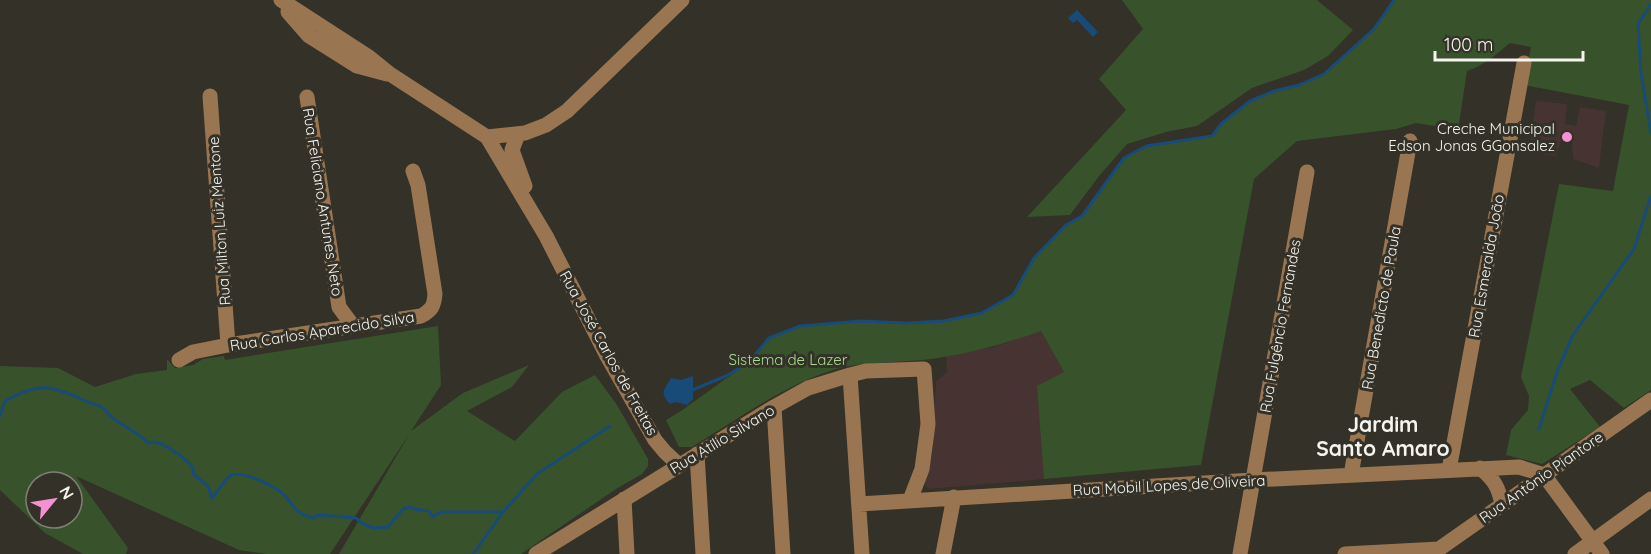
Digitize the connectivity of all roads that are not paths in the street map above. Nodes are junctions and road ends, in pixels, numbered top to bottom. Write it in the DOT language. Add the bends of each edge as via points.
graph roads {
  1 [pos="279,0"];
  2 [pos="682,0"];
  3 [pos="1524,63"];
  4 [pos="210,96"];
  5 [pos="307,97"];
  6 [pos="518,134"];
  7 [pos="494,136"];
  8 [pos="1410,141"];
  9 [pos="413,171"];
  10 [pos="1307,172"];
  11 [pos="546,236"];
  12 [pos="339,307"];
  13 [pos="353,326"];
  14 [pos="330,329"];
  15 [pos="228,345"];
  16 [pos="179,360"];
  17 [pos="850,375"];
  18 [pos="1651,399"];
  19 [pos="774,407"];
  20 [pos="697,454"];
  21 [pos="679,465"];
  22 [pos="1480,468"];
  23 [pos="1449,470"];
  24 [pos="1351,475"];
  25 [pos="1544,475"];
  26 [pos="1253,480"];
  27 [pos="954,497"];
  28 [pos="624,499"];
  29 [pos="1651,499"];
  30 [pos="910,500"];
  31 [pos="859,504"];
  32 [pos="1502,505"];
  33 [pos="1593,540"];
  34 [pos="544,551"];
  35 [pos="1435,551"];
  36 [pos="1361,553"];
  37 [pos="627,554"];
  38 [pos="703,554"];
  39 [pos="783,554"];
  40 [pos="862,554"];
  41 [pos="943,554"];
  42 [pos="1240,554"];
  43 [pos="1575,554"];
  44 [pos="1602,554"];
  1 -- 7 [label="street" via="303,21 309,36 390,74"];
  2 -- 6 [label="street" via="567,111 546,125"];
  3 -- 23 [label="street, Rua Esmeralda João"];
  4 -- 15 [label="street, Rua Milton Luiz Mentone"];
  5 -- 12 [label="street, Rua Feliciano Antunes Neto"];
  6 -- 7 [label="street"];
  6 -- 11 [label="street, Rua José Carlos de Freitas" via="512,150"];
  7 -- 11 [label="street, Rua José Carlos de Freitas" via="505,166"];
  8 -- 24 [label="street, Rua Benedicto de Paula"];
  9 -- 13 [label="street, Rua Carlos Aparecido Silva" via="434,304 421,316"];
  10 -- 26 [label="street, Rua Fulgêncio Fernandes"];
  11 -- 21 [label="street, Rua José Carlos de Freitas" via="607,356 650,430"];
  12 -- 13 [label="street, Rua Feliciano Antunes Neto"];
  12 -- 14 [label="street, Rua Feliciano Antunes Neto"];
  13 -- 14 [label="street, Rua Carlos Aparecido Silva"];
  14 -- 15 [label="street, Rua Carlos Aparecido Silva"];
  15 -- 16 [label="street, Rua Carlos Aparecido Silva" via="193,352"];
  17 -- 19 [label="street, Rua Atílio Silvano" via="808,388"];
  17 -- 30 [label="street, Rua Atílio Silvano" via="924,369 928,424 922,469"];
  17 -- 31 [label="street"];
  18 -- 25 [label="street, Rua Antônio Piantore"];
  19 -- 20 [label="street, Rua Atílio Silvano"];
  19 -- 39 [label="street"];
  20 -- 21 [label="street, Rua Atílio Silvano"];
  20 -- 38 [label="street"];
  21 -- 28 [label="street, Rua Atílio Silvano"];
  22 -- 23 [label="street, Rua Mobil Lopes de Oliveira"];
  22 -- 25 [label="street, Rua Mobil Lopes de Oliveira" via="1519,467"];
  22 -- 32 [label="street" via="1492,477"];
  23 -- 24 [label="street, Rua Mobil Lopes de Oliveira"];
  24 -- 26 [label="street, Rua Mobil Lopes de Oliveira"];
  25 -- 32 [label="street, Rua Antônio Piantore"];
  25 -- 33 [label="street"];
  26 -- 27 [label="street, Rua Mobil Lopes de Oliveira"];
  26 -- 42 [label="street, Rua Fulgêncio Fernandes"];
  27 -- 30 [label="street, Rua Mobil Lopes de Oliveira"];
  27 -- 41 [label="street"];
  28 -- 34 [label="street, Rua Atílio Silvano"];
  28 -- 37 [label="street"];
  29 -- 33 [label="street"];
  30 -- 31 [label="street, Rua Mobil Lopes de Oliveira"];
  31 -- 40 [label="street"];
  32 -- 35 [label="street, Rua Antônio Piantore"];
  33 -- 43 [label="street"];
  33 -- 44 [label="street"];
  35 -- 36 [label="street"];
}
